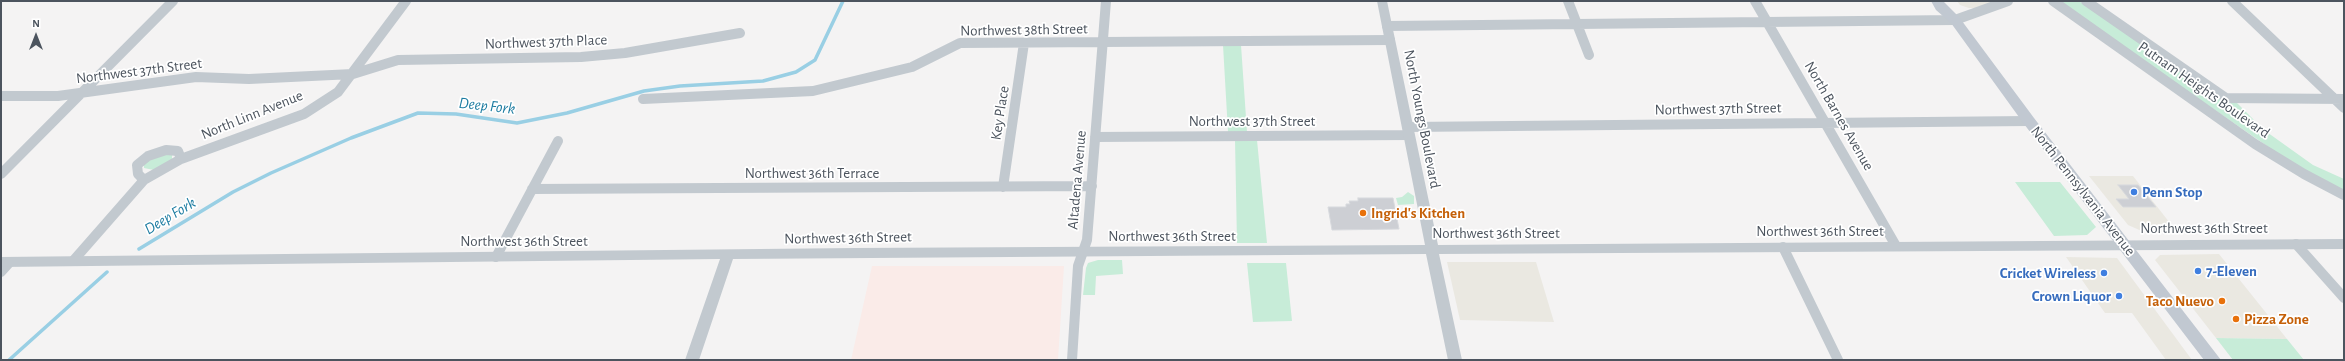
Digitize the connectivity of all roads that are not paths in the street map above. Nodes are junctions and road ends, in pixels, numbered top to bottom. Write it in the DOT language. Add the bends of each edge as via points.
graph roads {
  1 [pos="173,1"];
  2 [pos="406,1"];
  3 [pos="1106,1"];
  4 [pos="1382,1"];
  5 [pos="1568,1"];
  6 [pos="1755,1"];
  7 [pos="1937,1"];
  8 [pos="1950,1"];
  9 [pos="2008,1"];
  10 [pos="2053,1"];
  11 [pos="2086,1"];
  12 [pos="2232,1"];
  13 [pos="1955,20"];
  14 [pos="1767,21"];
  15 [pos="1576,23"];
  16 [pos="1387,26"];
  17 [pos="740,33"];
  18 [pos="1390,40"];
  19 [pos="1103,42"];
  20 [pos="1024,44"];
  21 [pos="1589,54"];
  22 [pos="353,74"];
  23 [pos="84,93"];
  24 [pos="1,96"];
  25 [pos="643,99"];
  26 [pos="2339,99"];
  27 [pos="2344,108"];
  28 [pos="2029,121"];
  29 [pos="1827,123"];
  30 [pos="1409,131"];
  31 [pos="1095,137"];
  32 [pos="558,141"];
  33 [pos="181,159"];
  34 [pos="1,174"];
  35 [pos="144,180"];
  36 [pos="1003,186"];
  37 [pos="1092,186"];
  38 [pos="532,189"];
  39 [pos="2344,195"];
  40 [pos="2124,244"];
  41 [pos="2296,244"];
  42 [pos="2344,244"];
  43 [pos="1896,246"];
  44 [pos="1783,247"];
  45 [pos="1432,250"];
  46 [pos="1083,252"];
  47 [pos="728,255"];
  48 [pos="496,257"];
  49 [pos="73,261"];
  50 [pos="6,262"];
  51 [pos="1,272"];
  52 [pos="2344,298"];
  53 [pos="692,360"];
  54 [pos="1072,360"];
  55 [pos="1455,360"];
  56 [pos="1838,360"];
  57 [pos="2213,360"];
  1 -- 23 [label="street"];
  2 -- 22 [label="street, North Linn Avenue"];
  3 -- 19 [label="street, Altadena Avenue"];
  4 -- 16 [label="street, North Youngs Boulevard"];
  5 -- 15 [label="street"];
  6 -- 14 [label="street, North Barnes Avenue"];
  7 -- 13 [label="main road, North Pennsylvania Avenue"];
  8 -- 13 [label="main road, North Pennsylvania Avenue"];
  9 -- 13 [label="street"];
  10 -- 39 [label="street, Putnam Heights Boulevard" via="2255,144"];
  11 -- 26 [label="street" via="2226,98"];
  12 -- 26 [label="street"];
  13 -- 14 [label="street"];
  13 -- 28 [label="main road, North Pennsylvania Avenue"];
  14 -- 15 [label="street"];
  14 -- 29 [label="street, North Barnes Avenue"];
  15 -- 16 [label="street"];
  15 -- 21 [label="street"];
  16 -- 18 [label="street, North Youngs Boulevard"];
  17 -- 22 [label="street, Northwest 37th Place" via="625,53 581,57 398,60"];
  18 -- 19 [label="street, Northwest 38th Street"];
  18 -- 30 [label="street, North Youngs Boulevard"];
  19 -- 20 [label="street, Northwest 38th Street"];
  19 -- 31 [label="street, Altadena Avenue"];
  20 -- 25 [label="street, Northwest 38th Street" via="960,43 912,67 813,91"];
  20 -- 36 [label="street, Key Place"];
  22 -- 23 [label="street, Northwest 37th Street" via="264,78 196,77"];
  22 -- 33 [label="street, North Linn Avenue" via="338,92 304,114"];
  23 -- 24 [label="street, Northwest 37th Street" via="58,96"];
  23 -- 34 [label="street"];
  26 -- 27 [label="street"];
  28 -- 29 [label="street, Northwest 37th Street"];
  28 -- 40 [label="main road, North Pennsylvania Avenue"];
  29 -- 30 [label="street, Northwest 37th Street"];
  29 -- 43 [label="street, North Barnes Avenue"];
  30 -- 31 [label="street, Northwest 37th Street"];
  30 -- 45 [label="street, North Youngs Boulevard"];
  31 -- 37 [label="street, Altadena Avenue"];
  32 -- 38 [label="street"];
  33 -- 35 [label="street, North Linn Avenue"];
  33 -- 35 [label="street" via="178,151 166,150 148,156 137,165 138,174"];
  35 -- 49 [label="street, North Linn Avenue"];
  36 -- 37 [label="street, Northwest 36th Terrace"];
  36 -- 38 [label="street, Northwest 36th Terrace"];
  37 -- 46 [label="street, Altadena Avenue" via="1087,240"];
  38 -- 48 [label="street"];
  40 -- 41 [label="street, Northwest 36th Street"];
  40 -- 43 [label="street, Northwest 36th Street"];
  40 -- 57 [label="main road, North Pennsylvania Avenue"];
  41 -- 42 [label="street, Northwest 36th Street"];
  41 -- 52 [label="street"];
  43 -- 44 [label="street, Northwest 36th Street"];
  44 -- 45 [label="street, Northwest 36th Street"];
  44 -- 56 [label="street"];
  45 -- 46 [label="street, Northwest 36th Street"];
  45 -- 55 [label="street, North Youngs Boulevard"];
  46 -- 47 [label="street, Northwest 36th Street"];
  46 -- 54 [label="street, Altadena Avenue" via="1078,266"];
  47 -- 48 [label="street, Northwest 36th Street"];
  47 -- 53 [label="street"];
  48 -- 49 [label="street, Northwest 36th Street"];
  49 -- 50 [label="street, Northwest 36th Street"];
  50 -- 51 [label="street"];
}
